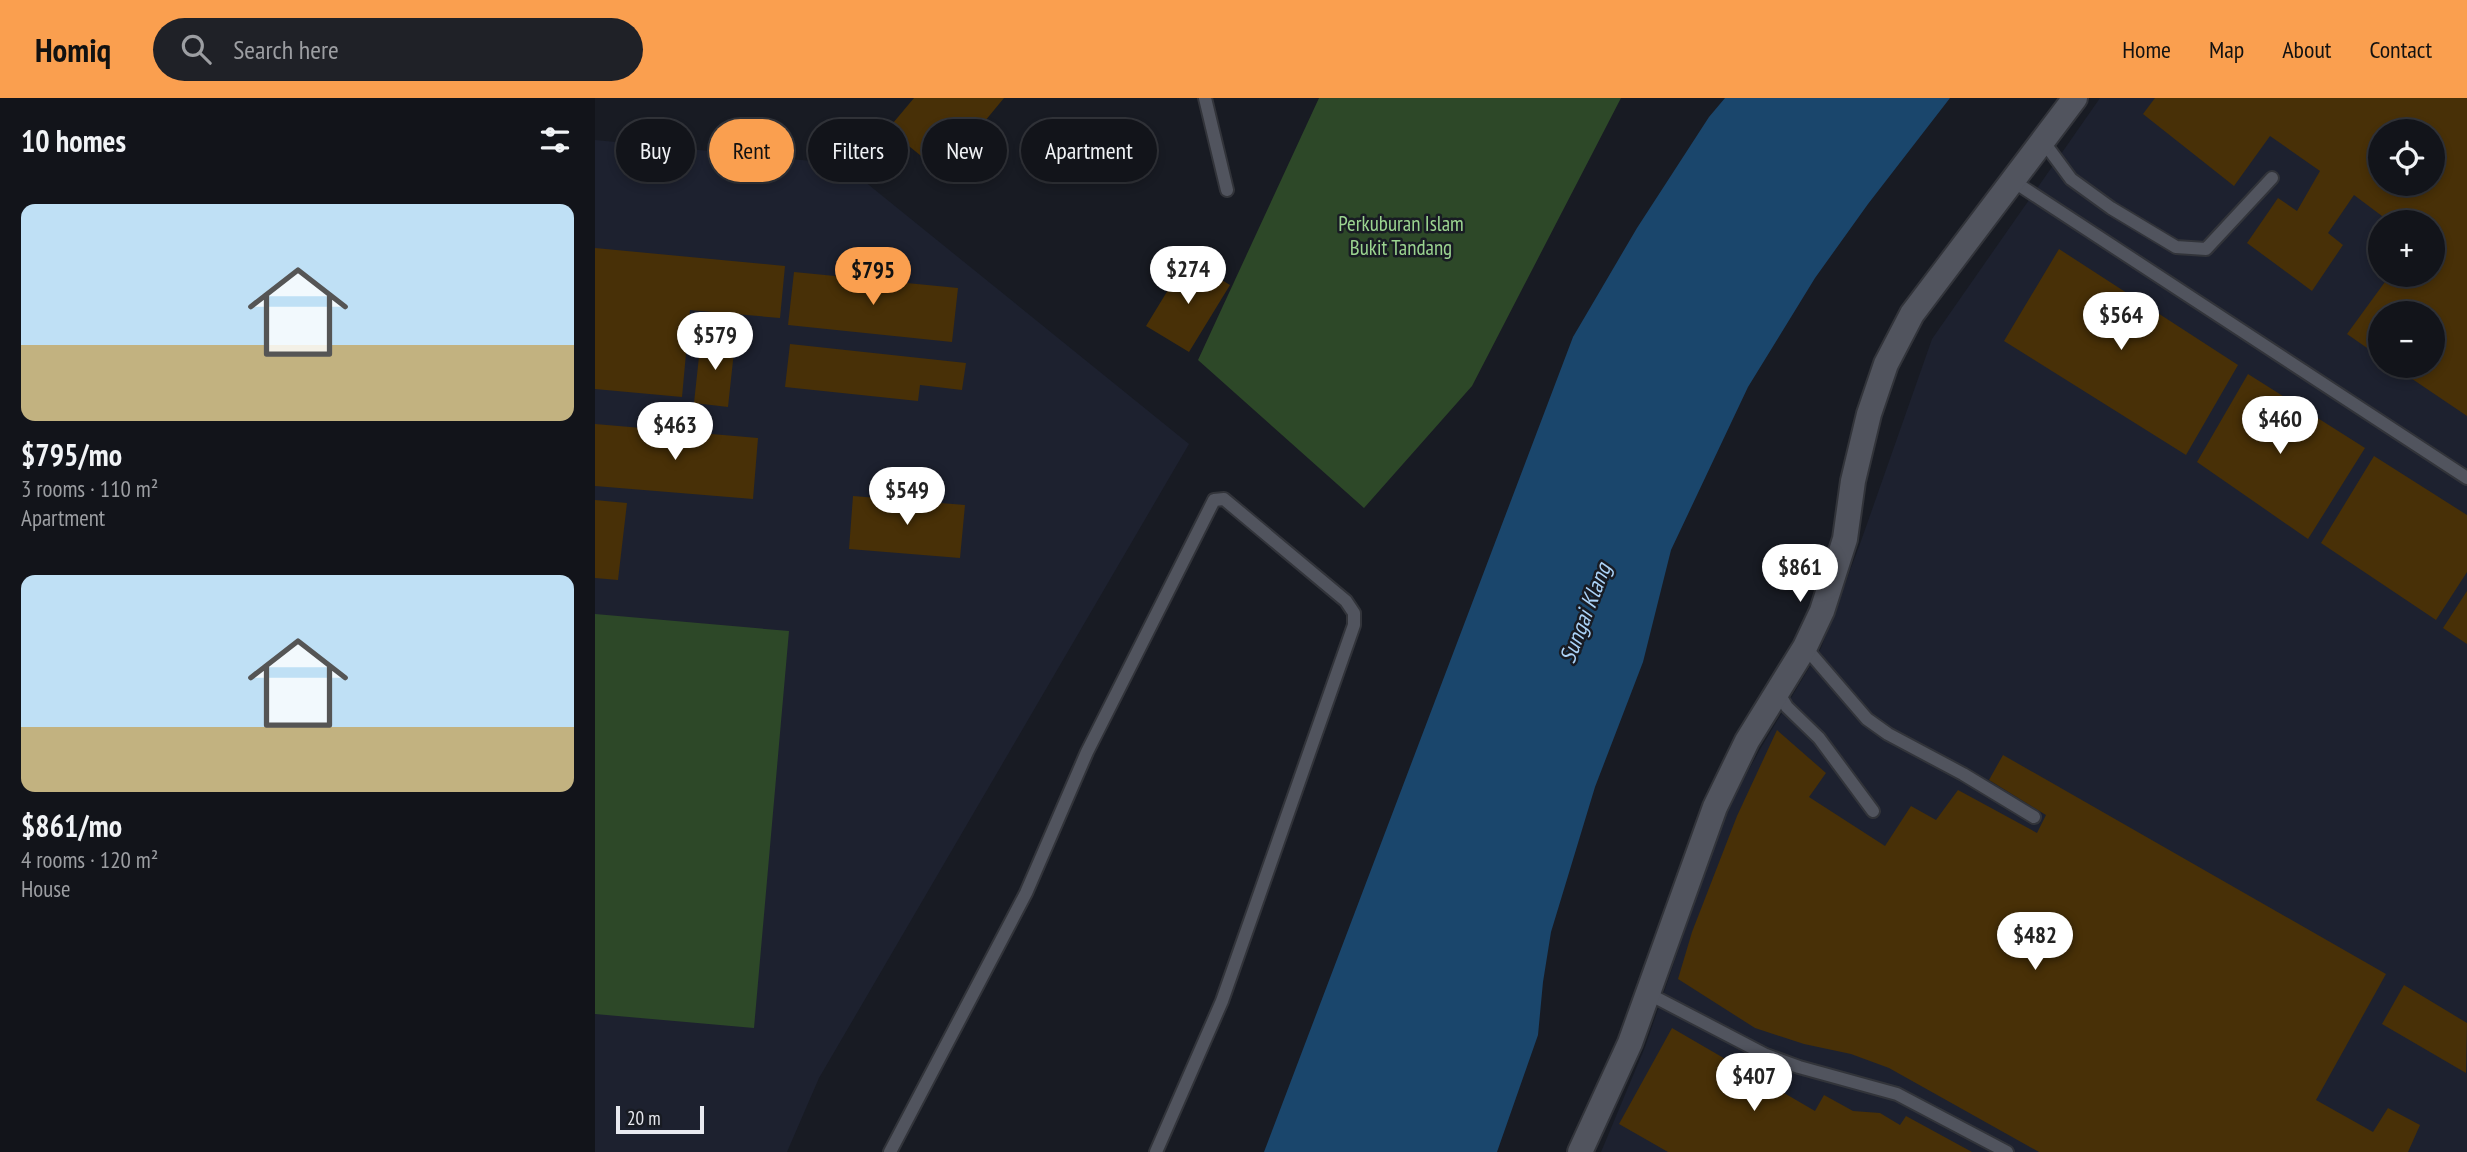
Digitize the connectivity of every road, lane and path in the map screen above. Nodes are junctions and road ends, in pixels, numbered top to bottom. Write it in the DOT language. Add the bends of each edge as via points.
graph roads {
  1 [pos="1205,98"];
  2 [pos="2075,98"];
  3 [pos="2043,141"];
  4 [pos="2272,178"];
  5 [pos="2013,181"];
  6 [pos="1227,190"];
  7 [pos="2467,478"];
  8 [pos="1805,647"];
  9 [pos="1778,692"];
  10 [pos="1873,811"];
  11 [pos="2034,817"];
  12 [pos="1649,994"];
  13 [pos="890,1152"];
  14 [pos="1156,1152"];
  15 [pos="1580,1152"];
  16 [pos="2007,1152"];
  1 -- 6 [label="lane"];
  2 -- 3 [label="street"];
  3 -- 4 [label="lane" via="2071,179 2176,247 2206,249"];
  3 -- 5 [label="street"];
  5 -- 7 [label="lane"];
  5 -- 8 [label="street" via="1912,314 1886,364 1853,481 1845,539"];
  8 -- 9 [label="street"];
  8 -- 11 [label="lane" via="1867,719"];
  9 -- 10 [label="lane"];
  9 -- 12 [label="street" via="1747,741 1715,807"];
  12 -- 15 [label="street"];
  12 -- 16 [label="lane" via="1766,1055 1897,1094"];
  13 -- 14 [label="lane" via="1026,893 1087,752 1215,500 1224,499 1346,601 1354,613 1354,625 1222,1001"];
}
